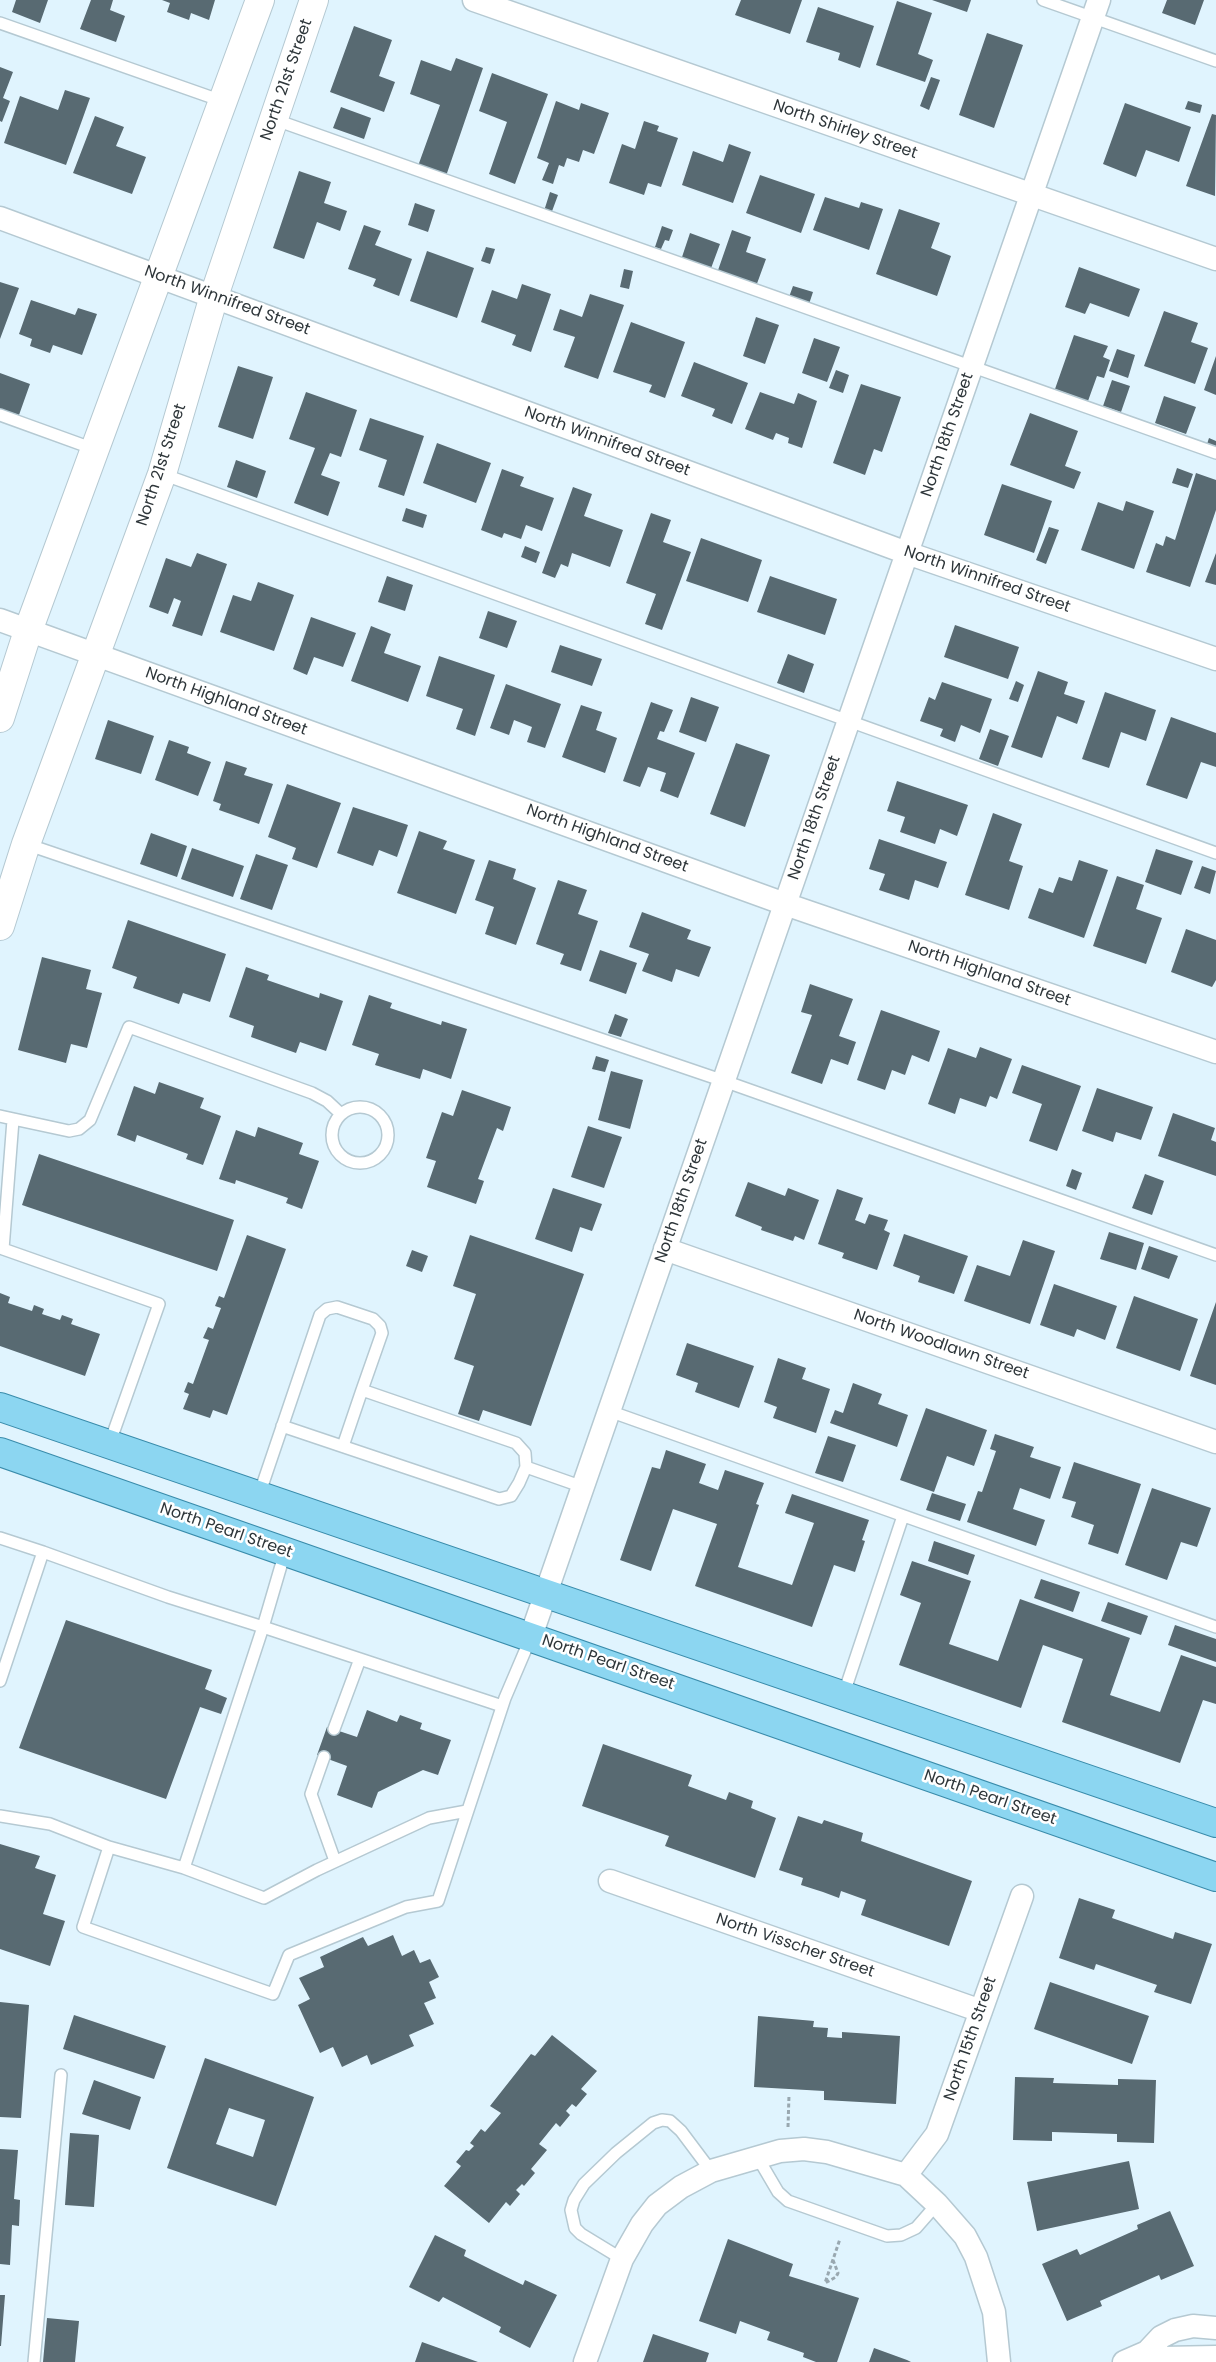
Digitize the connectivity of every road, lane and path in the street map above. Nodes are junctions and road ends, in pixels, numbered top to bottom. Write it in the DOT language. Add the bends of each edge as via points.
graph roads {
  1 [pos="260,0"];
  2 [pos="314,0"];
  3 [pos="474,0"];
  4 [pos="1043,0"];
  5 [pos="1096,9"];
  6 [pos="0,23"];
  7 [pos="1216,61"];
  8 [pos="222,101"];
  9 [pos="273,119"];
  10 [pos="1032,195"];
  11 [pos="0,218"];
  12 [pos="1216,259"];
  13 [pos="158,276"];
  14 [pos="214,296"];
  15 [pos="972,367"];
  16 [pos="0,415"];
  17 [pos="94,449"];
  18 [pos="1216,453"];
  19 [pos="162,474"];
  20 [pos="907,553"];
  21 [pos="0,620"];
  22 [pos="28,631"];
  23 [pos="95,655"];
  24 [pos="1216,659"];
  25 [pos="0,718"];
  26 [pos="848,721"];
  27 [pos="26,844"];
  28 [pos="1216,853"];
  29 [pos="785,904"];
  30 [pos="0,926"];
  31 [pos="1216,1052"];
  32 [pos="724,1081"];
  33 [pos="341,1114"];
  34 [pos="0,1116"];
  35 [pos="13,1120"];
  36 [pos="665,1249"];
  37 [pos="1216,1255"];
  38 [pos="362,1390"];
  39 [pos="0,1407"];
  40 [pos="609,1411"];
  41 [pos="282,1426"];
  42 [pos="1216,1442"];
  43 [pos="109,1445"];
  44 [pos="343,1446"];
  45 [pos="0,1452"];
  46 [pos="526,1467"];
  47 [pos="583,1487"];
  48 [pos="258,1496"];
  49 [pos="903,1516"];
  50 [pos="0,1538"];
  51 [pos="286,1551"];
  52 [pos="43,1552"];
  53 [pos="546,1594"];
  54 [pos="263,1627"];
  55 [pos="1216,1627"];
  56 [pos="531,1636"];
  57 [pos="360,1659"];
  58 [pos="0,1680"];
  59 [pos="843,1696"];
  60 [pos="502,1706"];
  61 [pos="334,1729"];
  62 [pos="324,1757"];
  63 [pos="467,1811"];
  64 [pos="0,1816"];
  65 [pos="1216,1823"];
  66 [pos="109,1847"];
  67 [pos="335,1861"];
  68 [pos="184,1868"];
  69 [pos="1216,1877"];
  70 [pos="610,1881"];
  71 [pos="1022,1896"];
  72 [pos="981,2011"];
  73 [pos="62,2075"];
  74 [pos="789,2095"];
  75 [pos="788,2150"];
  76 [pos="758,2158"];
  77 [pos="721,2168"];
  78 [pos="906,2175"];
  79 [pos="938,2204"];
  80 [pos="846,2221"];
  81 [pos="622,2259"];
  82 [pos="833,2260"];
  83 [pos="1216,2328"];
  84 [pos="1147,2352"];
  85 [pos="1216,2357"];
  86 [pos="34,2362"];
  87 [pos="585,2362"];
  88 [pos="999,2362"];
  89 [pos="1124,2362"];
  1 -- 8 [label="main road"];
  2 -- 9 [label="main road, North 21st Street"];
  3 -- 10 [label="street, North Shirley Street"];
  4 -- 5 [label="lane"];
  5 -- 7 [label="lane"];
  5 -- 10 [label="street, North 18th Street"];
  6 -- 8 [label="lane"];
  8 -- 13 [label="main road"];
  9 -- 14 [label="main road, North 21st Street"];
  9 -- 15 [label="lane"];
  10 -- 12 [label="street, North Shirley Street"];
  10 -- 15 [label="street, North 18th Street"];
  11 -- 13 [label="street, North Winnifred Street"];
  13 -- 14 [label="street, North Winnifred Street"];
  13 -- 17 [label="main road"];
  14 -- 19 [label="main road, North 21st Street"];
  14 -- 20 [label="street, North Winnifred Street"];
  15 -- 18 [label="lane"];
  15 -- 20 [label="street, North 18th Street"];
  16 -- 17 [label="lane"];
  17 -- 22 [label="main road"];
  19 -- 23 [label="main road, North 21st Street"];
  19 -- 26 [label="lane"];
  20 -- 24 [label="street, North Winnifred Street"];
  20 -- 26 [label="street, North 18th Street"];
  21 -- 22 [label="street, North Highland Street"];
  22 -- 23 [label="street, North Highland Street"];
  22 -- 25 [label="main road"];
  23 -- 27 [label="main road, North 21st Street"];
  23 -- 29 [label="street, North Highland Street"];
  26 -- 28 [label="lane"];
  26 -- 29 [label="street, North 18th Street"];
  27 -- 30 [label="main road, North 21st Street"];
  27 -- 32 [label="lane"];
  29 -- 31 [label="street, North Highland Street"];
  29 -- 32 [label="street, North 18th Street"];
  32 -- 36 [label="street, North 18th Street"];
  32 -- 37 [label="lane"];
  33 -- 33 [label="lane" via="332,1132 336,1151 352,1163 371,1162 380,1156 389,1139 388,1129 378,1112 359,1106"];
  33 -- 35 [label="lane" via="312,1093 129,1027 90,1120 79,1129 69,1131"];
  34 -- 35 [label="lane"];
  35 -- 43 [label="lane" via="4,1248 158,1304"];
  36 -- 40 [label="street, North 18th Street"];
  36 -- 42 [label="street, North Woodlawn Street"];
  38 -- 41 [label="lane" via="382,1333 380,1326 373,1319 337,1307 327,1309 320,1315"];
  38 -- 44 [label="lane"];
  38 -- 46 [label="lane" via="516,1443 525,1454"];
  39 -- 43 [label="main road"];
  40 -- 47 [label="street, North 18th Street"];
  40 -- 49 [label="lane"];
  41 -- 44 [label="lane"];
  41 -- 48 [label="lane"];
  43 -- 48 [label="main road"];
  44 -- 46 [label="lane" via="499,1499 511,1496"];
  45 -- 51 [label="main road, North Pearl Street"];
  46 -- 47 [label="lane"];
  47 -- 53 [label="street, North 18th Street"];
  48 -- 53 [label="main road"];
  49 -- 55 [label="lane"];
  49 -- 59 [label="lane"];
  50 -- 52 [label="lane"];
  51 -- 54 [label="lane"];
  51 -- 56 [label="main road, North Pearl Street"];
  52 -- 54 [label="lane"];
  52 -- 58 [label="lane"];
  53 -- 56 [label="street, North 18th Street"];
  53 -- 59 [label="main road"];
  54 -- 57 [label="lane"];
  54 -- 68 [label="lane"];
  56 -- 60 [label="lane"];
  56 -- 69 [label="main road, North Pearl Street"];
  57 -- 60 [label="lane"];
  57 -- 61 [label="lane"];
  59 -- 65 [label="main road"];
  60 -- 63 [label="lane"];
  62 -- 67 [label="lane" via="311,1794"];
  63 -- 66 [label="lane" via="438,1900 406,1907 289,1955 273,1994 83,1927"];
  63 -- 67 [label="lane" via="429,1818"];
  64 -- 66 [label="lane" via="50,1824"];
  66 -- 68 [label="lane"];
  67 -- 68 [label="lane" via="264,1898"];
  70 -- 72 [label="street, North Visscher Street"];
  71 -- 72 [label="street, North 15th Street"];
  72 -- 78 [label="street, North 15th Street" via="937,2134"];
  73 -- 86 [label="lane"];
  74 -- 75 [label="path"];
  75 -- 76 [label="street"];
  75 -- 78 [label="street" via="827,2152"];
  76 -- 77 [label="street"];
  76 -- 80 [label="lane" via="778,2192 788,2201"];
  77 -- 81 [label="street" via="675,2190 657,2205"];
  77 -- 81 [label="lane" via="670,2121 653,2123 616,2153 584,2184 571,2210 575,2228 581,2234"];
  78 -- 79 [label="street"];
  79 -- 80 [label="lane" via="916,2228 901,2235 887,2236"];
  79 -- 88 [label="street" via="965,2236 976,2257 987,2286"];
  80 -- 82 [label="path"];
  81 -- 87 [label="street"];
  82 -- 82 [label="path" via="827,2276 825,2284 838,2273"];
  83 -- 84 [label="street" via="1193,2326 1175,2330 1161,2337"];
  84 -- 85 [label="street" via="1163,2358"];
  84 -- 89 [label="street"];
}
